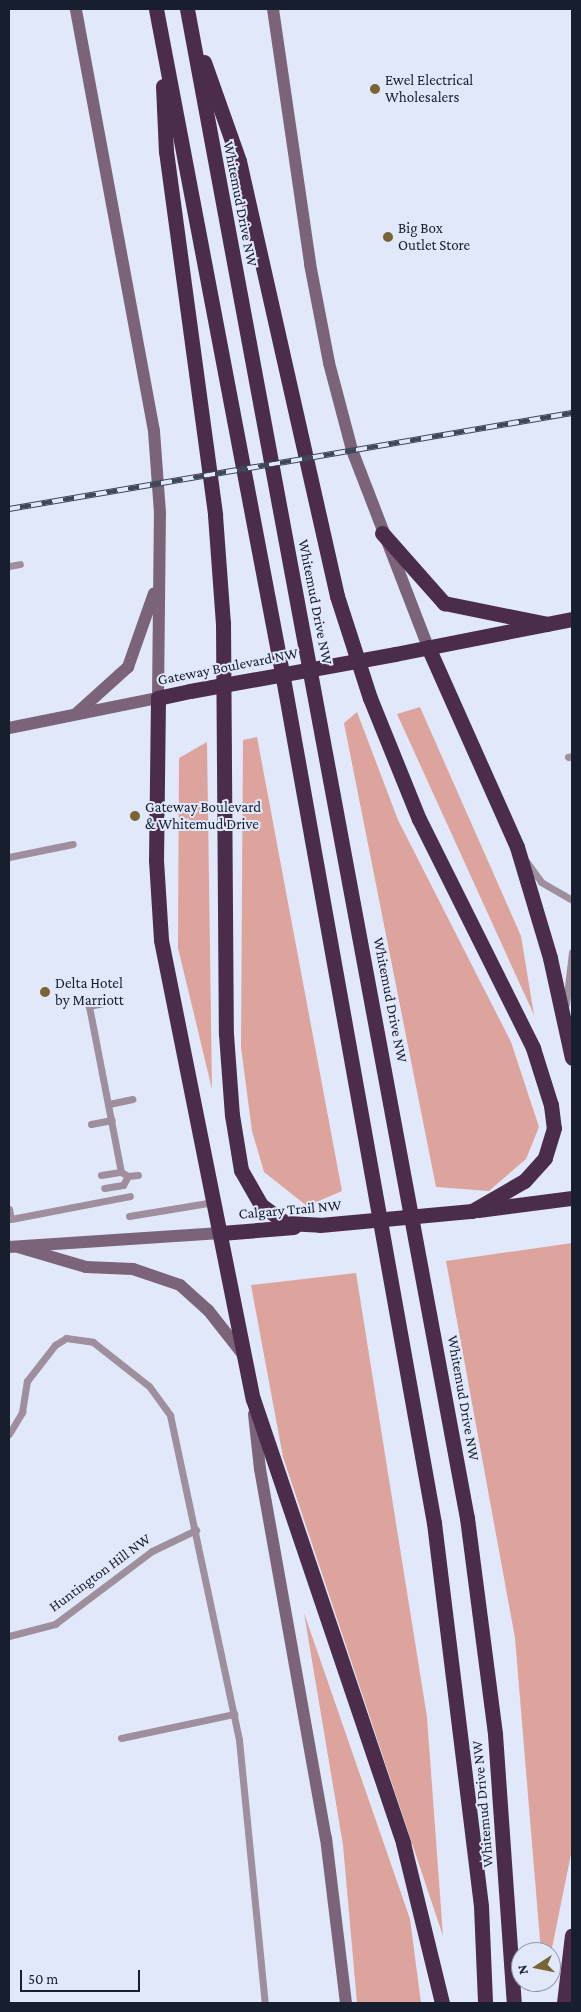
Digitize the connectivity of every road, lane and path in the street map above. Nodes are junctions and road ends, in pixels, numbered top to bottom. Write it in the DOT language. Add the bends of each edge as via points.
graph roads {
  1 [pos="76,9"];
  2 [pos="156,9"];
  3 [pos="273,9"];
  4 [pos="188,15"];
  5 [pos="161,30"];
  6 [pos="160,514"];
  7 [pos="382,533"];
  8 [pos="20,564"];
  9 [pos="9,566"];
  10 [pos="572,619"];
  11 [pos="547,624"];
  12 [pos="428,647"];
  13 [pos="158,698"];
  14 [pos="73,716"];
  15 [pos="9,728"];
  16 [pos="73,844"];
  17 [pos="517,848"];
  18 [pos="9,857"];
  19 [pos="572,900"];
  20 [pos="572,952"];
  21 [pos="113,1001"];
  22 [pos="565,1022"];
  23 [pos="572,1058"];
  24 [pos="132,1099"];
  25 [pos="109,1104"];
  26 [pos="112,1120"];
  27 [pos="91,1124"];
  28 [pos="125,1174"];
  29 [pos="101,1175"];
  30 [pos="138,1175"];
  31 [pos="104,1188"];
  32 [pos="130,1196"];
  33 [pos="572,1198"];
  34 [pos="214,1202"];
  35 [pos="9,1209"];
  36 [pos="472,1211"];
  37 [pos="129,1216"];
  38 [pos="320,1225"];
  39 [pos="221,1233"];
  40 [pos="13,1247"];
  41 [pos="242,1353"];
  42 [pos="252,1400"];
  43 [pos="9,1434"];
  44 [pos="196,1530"];
  45 [pos="9,1636"];
  46 [pos="234,1714"];
  47 [pos="121,1738"];
  48 [pos="572,1935"];
  49 [pos="265,2003"];
  50 [pos="346,2003"];
  51 [pos="442,2003"];
  52 [pos="485,2003"];
  53 [pos="514,2003"];
  54 [pos="564,2003"];
  1 -- 6 [label="main road" via="146,369"];
  2 -- 5 [label="highway, Whitemud Drive NW"];
  3 -- 7 [label="main road" via="310,264 329,363 352,450"];
  4 -- 36 [label="highway" via="240,161 332,578 370,698 419,819 533,1048 551,1105 554,1128 545,1158 524,1181"];
  4 -- 53 [label="highway, Whitemud Drive NW" via="467,1518 486,1653 510,1909"];
  5 -- 38 [label="highway" via="166,150 215,515 223,624 226,1034 234,1125 241,1170 261,1205 286,1223"];
  5 -- 52 [label="highway, Whitemud Drive NW" via="283,678 434,1523 481,1906"];
  6 -- 13 [label="main road"];
  6 -- 14 [label="main road" via="158,578 134,654 114,682"];
  7 -- 11 [label="highway" via="444,603"];
  7 -- 12 [label="main road"];
  8 -- 9 [label="lane"];
  10 -- 11 [label="highway, Gateway Boulevard NW"];
  11 -- 12 [label="highway, Gateway Boulevard NW"];
  12 -- 13 [label="highway, Gateway Boulevard NW, bridge"];
  12 -- 17 [label="highway"];
  13 -- 14 [label="main road, Gateway Boulevard NW"];
  13 -- 34 [label="highway" via="156,860 161,940"];
  14 -- 15 [label="main road, Gateway Boulevard NW"];
  16 -- 18 [label="lane"];
  17 -- 19 [label="lane" via="541,882"];
  17 -- 22 [label="highway"];
  20 -- 22 [label="lane"];
  21 -- 25 [label="lane" via="89,1006"];
  22 -- 23 [label="highway"];
  24 -- 25 [label="lane"];
  25 -- 26 [label="lane"];
  26 -- 27 [label="lane"];
  26 -- 28 [label="lane"];
  28 -- 29 [label="lane"];
  28 -- 30 [label="lane"];
  28 -- 31 [label="lane" via="122,1185"];
  32 -- 35 [label="lane" via="11,1219"];
  33 -- 36 [label="highway, Calgary Trail NW"];
  34 -- 37 [label="lane"];
  34 -- 39 [label="highway"];
  36 -- 38 [label="highway, Calgary Trail NW, bridge"];
  38 -- 39 [label="highway, Calgary Trail NW"];
  39 -- 40 [label="main road, Calgary Trail NW"];
  39 -- 41 [label="highway"];
  40 -- 41 [label="main road" via="86,1267 133,1269 180,1285 208,1310"];
  41 -- 42 [label="highway"];
  42 -- 50 [label="main road" via="260,1469 326,1838"];
  42 -- 51 [label="highway" via="403,1843"];
  43 -- 44 [label="lane" via="22,1412 27,1381 50,1350 66,1338 93,1342 149,1386 170,1415"];
  44 -- 45 [label="lane, Huntington Hill NW" via="152,1551 55,1624"];
  44 -- 46 [label="lane"];
  46 -- 47 [label="lane"];
  46 -- 49 [label="lane"];
  48 -- 54 [label="highway"];
}
